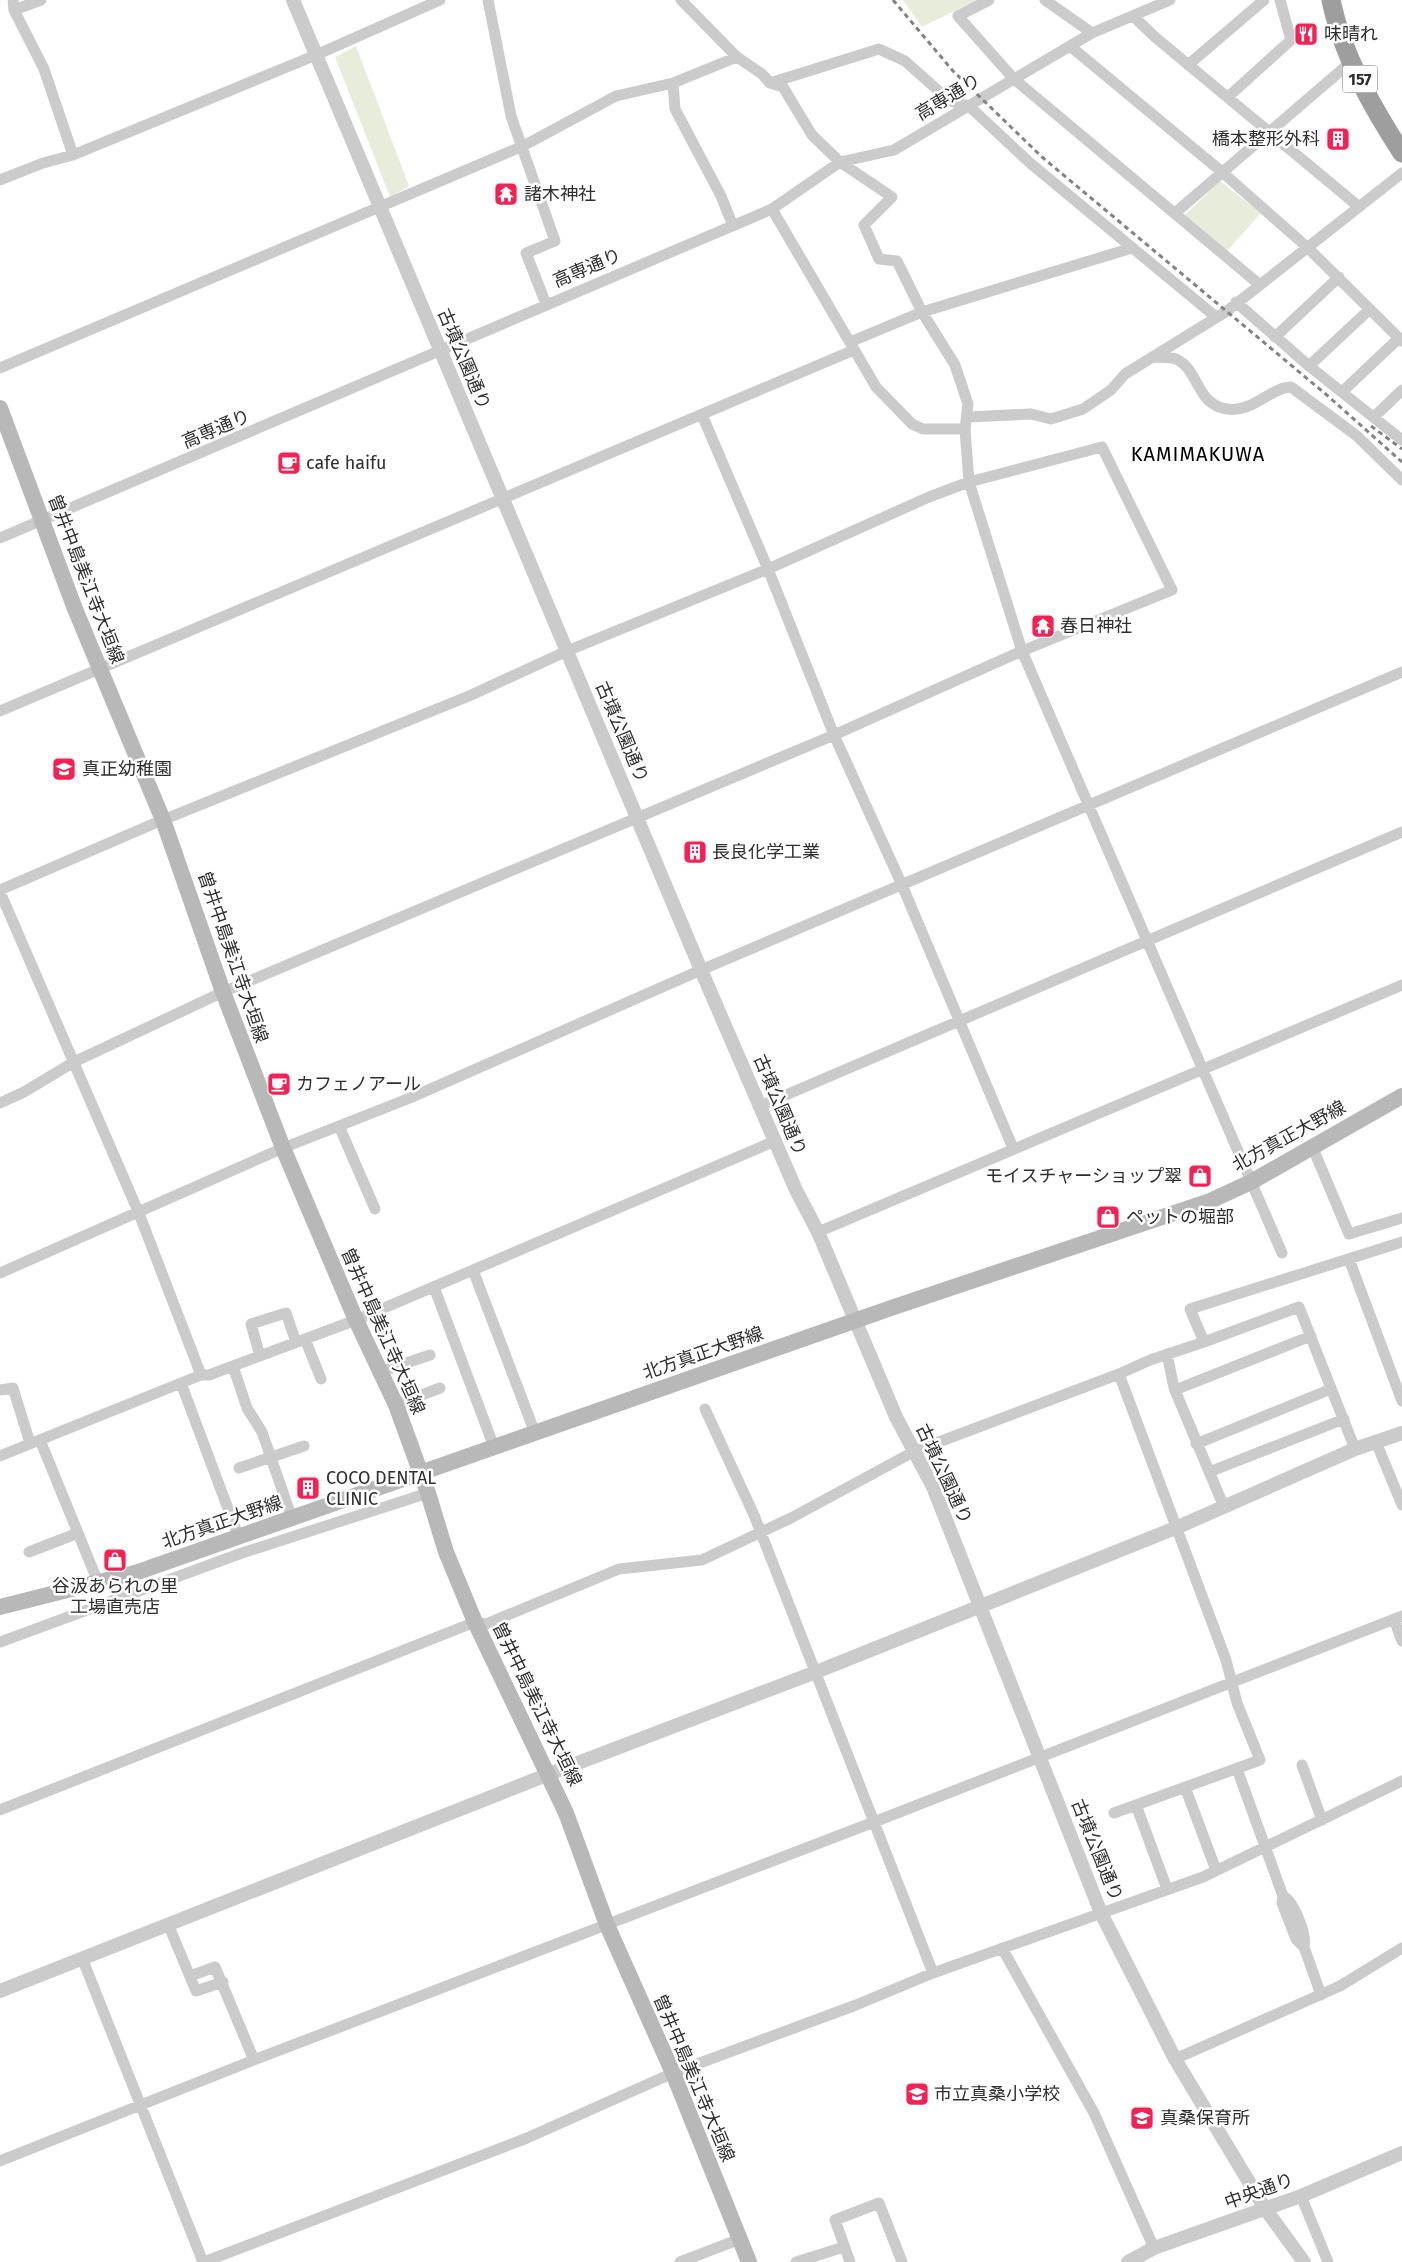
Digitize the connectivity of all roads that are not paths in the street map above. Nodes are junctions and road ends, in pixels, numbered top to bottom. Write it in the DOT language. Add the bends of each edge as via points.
graph roads {
  1 [pos="41,0"];
  2 [pos="293,0"];
  3 [pos="488,0"];
  4 [pos="680,0"];
  5 [pos="989,0"];
  6 [pos="1045,0"];
  7 [pos="1170,0"];
  8 [pos="1264,0"];
  9 [pos="1280,0"];
  10 [pos="1331,0"];
  11 [pos="1341,0"];
  12 [pos="434,1"];
  13 [pos="14,5"];
  14 [pos="1134,16"];
  15 [pos="1092,33"];
  16 [pos="1070,46"];
  17 [pos="316,56"];
  18 [pos="736,57"];
  19 [pos="1352,62"];
  20 [pos="1188,65"];
  21 [pos="1014,79"];
  22 [pos="673,83"];
  23 [pos="770,83"];
  24 [pos="1228,97"];
  25 [pos="969,106"];
  26 [pos="1270,132"];
  27 [pos="1402,136"];
  28 [pos="523,146"];
  29 [pos="1402,152"];
  30 [pos="73,155"];
  31 [pos="840,162"];
  32 [pos="1222,172"];
  33 [pos="1402,173"];
  34 [pos="0,180"];
  35 [pos="1358,206"];
  36 [pos="380,208"];
  37 [pos="772,208"];
  38 [pos="1175,213"];
  39 [pos="733,226"];
  40 [pos="1132,248"];
  41 [pos="1308,248"];
  42 [pos="1339,277"];
  43 [pos="1260,285"];
  44 [pos="1236,302"];
  45 [pos="546,304"];
  46 [pos="1370,309"];
  47 [pos="922,312"];
  48 [pos="1216,317"];
  49 [pos="1275,337"];
  50 [pos="1400,340"];
  51 [pos="852,346"];
  52 [pos="441,352"];
  53 [pos="1152,356"];
  54 [pos="1309,366"];
  55 [pos="0,368"];
  56 [pos="1402,390"];
  57 [pos="1342,392"];
  58 [pos="0,408"];
  59 [pos="702,415"];
  60 [pos="968,417"];
  61 [pos="1374,417"];
  62 [pos="965,429"];
  63 [pos="1402,439"];
  64 [pos="1402,480"];
  65 [pos="969,482"];
  66 [pos="502,499"];
  67 [pos="42,522"];
  68 [pos="0,538"];
  69 [pos="768,569"];
  70 [pos="568,651"];
  71 [pos="1022,651"];
  72 [pos="99,670"];
  73 [pos="1402,672"];
  74 [pos="0,711"];
  75 [pos="834,735"];
  76 [pos="1090,804"];
  77 [pos="637,817"];
  78 [pos="163,820"];
  79 [pos="1402,832"];
  80 [pos="902,885"];
  81 [pos="0,891"];
  82 [pos="1147,940"];
  83 [pos="701,970"];
  84 [pos="1402,985"];
  85 [pos="223,992"];
  86 [pos="958,1020"];
  87 [pos="74,1062"];
  88 [pos="1203,1069"];
  89 [pos="1402,1096"];
  90 [pos="0,1103"];
  91 [pos="760,1106"];
  92 [pos="340,1126"];
  93 [pos="775,1141"];
  94 [pos="1312,1146"];
  95 [pos="283,1148"];
  96 [pos="1013,1148"];
  97 [pos="1251,1182"];
  98 [pos="375,1209"];
  99 [pos="138,1211"];
  100 [pos="1402,1218"];
  101 [pos="818,1232"];
  102 [pos="1402,1242"];
  103 [pos="1282,1253"];
  104 [pos="1349,1259"];
  105 [pos="474,1270"];
  106 [pos="0,1273"];
  107 [pos="434,1286"];
  108 [pos="356,1320"];
  109 [pos="856,1321"];
  110 [pos="1311,1336"];
  111 [pos="301,1341"];
  112 [pos="1204,1342"];
  113 [pos="1166,1354"];
  114 [pos="430,1355"];
  115 [pos="260,1356"];
  116 [pos="233,1366"];
  117 [pos="380,1372"];
  118 [pos="1119,1374"];
  119 [pos="201,1375"];
  120 [pos="321,1379"];
  121 [pos="181,1383"];
  122 [pos="440,1388"];
  123 [pos="1331,1389"];
  124 [pos="0,1390"];
  125 [pos="1175,1390"];
  126 [pos="1402,1401"];
  127 [pos="396,1406"];
  128 [pos="705,1409"];
  129 [pos="1344,1419"];
  130 [pos="1402,1432"];
  131 [pos="535,1433"];
  132 [pos="35,1442"];
  133 [pos="1376,1442"];
  134 [pos="1196,1444"];
  135 [pos="304,1446"];
  136 [pos="494,1447"];
  137 [pos="1355,1449"];
  138 [pos="915,1451"];
  139 [pos="0,1456"];
  140 [pos="271,1457"];
  141 [pos="239,1468"];
  142 [pos="420,1472"];
  143 [pos="1209,1472"];
  144 [pos="428,1493"];
  145 [pos="1402,1506"];
  146 [pos="1224,1507"];
  147 [pos="292,1518"];
  148 [pos="1178,1527"];
  149 [pos="78,1533"];
  150 [pos="761,1533"];
  151 [pos="239,1538"];
  152 [pos="29,1552"];
  153 [pos="98,1582"];
  154 [pos="981,1604"];
  155 [pos="0,1607"];
  156 [pos="1398,1618"];
  157 [pos="475,1622"];
  158 [pos="1402,1641"];
  159 [pos="0,1642"];
  160 [pos="816,1672"];
  161 [pos="1233,1684"];
  162 [pos="1040,1757"];
  163 [pos="1302,1765"];
  164 [pos="1237,1769"];
  165 [pos="548,1774"];
  166 [pos="1402,1781"];
  167 [pos="1185,1787"];
  168 [pos="1136,1805"];
  169 [pos="0,1810"];
  170 [pos="1114,1813"];
  171 [pos="1322,1820"];
  172 [pos="874,1822"];
  173 [pos="1265,1848"];
  174 [pos="1216,1870"];
  175 [pos="1167,1889"];
  176 [pos="1101,1913"];
  177 [pos="168,1924"];
  178 [pos="607,1925"];
  179 [pos="1002,1948"];
  180 [pos="1402,1948"];
  181 [pos="82,1958"];
  182 [pos="933,1973"];
  183 [pos="190,1976"];
  184 [pos="222,1982"];
  185 [pos="0,1991"];
  186 [pos="1321,1995"];
  187 [pos="1175,2059"];
  188 [pos="254,2060"];
  189 [pos="674,2073"];
  190 [pos="140,2105"];
  191 [pos="1402,2153"];
  192 [pos="0,2161"];
  193 [pos="1301,2196"];
  194 [pos="1264,2207"];
  195 [pos="740,2239"];
  196 [pos="844,2247"];
  197 [pos="1154,2248"];
  198 [pos="203,2262"];
  199 [pos="680,2262"];
  200 [pos="749,2262"];
  201 [pos="796,2262"];
  202 [pos="850,2262"];
  203 [pos="902,2262"];
  204 [pos="1128,2262"];
  205 [pos="1304,2262"];
  206 [pos="1328,2262"];
  1 -- 13 [label="street"];
  2 -- 17 [label="street, 古墳公園通り"];
  3 -- 28 [label="street" via="511,116"];
  4 -- 18 [label="street"];
  5 -- 21 [label="street" via="958,16"];
  6 -- 15 [label="street"];
  7 -- 14 [label="street, 高専通り"];
  8 -- 20 [label="street"];
  9 -- 24 [label="street" via="1291,40"];
  10 -- 19 [label="highway, 157"];
  11 -- 27 [label="highway, 157" via="1362,61"];
  12 -- 17 [label="street"];
  13 -- 30 [label="street" via="44,69"];
  14 -- 15 [label="street, 高専通り"];
  14 -- 20 [label="street"];
  15 -- 16 [label="street, 高専通り"];
  16 -- 21 [label="street, 高専通り"];
  16 -- 32 [label="street"];
  17 -- 30 [label="street"];
  17 -- 36 [label="street, 古墳公園通り"];
  18 -- 22 [label="street"];
  18 -- 23 [label="street"];
  19 -- 26 [label="street"];
  19 -- 29 [label="highway, 157" via="1378,117"];
  20 -- 24 [label="street"];
  21 -- 25 [label="street, 高専通り"];
  21 -- 38 [label="street"];
  22 -- 28 [label="street" via="616,96"];
  22 -- 39 [label="street" via="675,109 721,196"];
  23 -- 25 [label="street" via="880,49 905,61 950,100"];
  23 -- 31 [label="street" via="783,87 812,136"];
  24 -- 26 [label="street"];
  25 -- 31 [label="street, 高専通り" via="894,150"];
  25 -- 40 [label="street" via="1030,163"];
  26 -- 32 [label="street"];
  26 -- 35 [label="street"];
  28 -- 36 [label="street"];
  28 -- 45 [label="street" via="555,241 526,253"];
  30 -- 34 [label="street"];
  31 -- 37 [label="street, 高専通り"];
  31 -- 47 [label="street" via="892,196 864,225 879,259 897,261"];
  32 -- 38 [label="street"];
  32 -- 41 [label="street"];
  33 -- 35 [label="street"];
  35 -- 41 [label="street"];
  36 -- 52 [label="street, 古墳公園通り"];
  36 -- 55 [label="street"];
  37 -- 39 [label="street, 高専通り"];
  37 -- 51 [label="street"];
  38 -- 43 [label="street"];
  39 -- 45 [label="street, 高専通り"];
  40 -- 47 [label="street"];
  40 -- 48 [label="street"];
  41 -- 42 [label="street"];
  41 -- 43 [label="street"];
  42 -- 46 [label="street"];
  42 -- 49 [label="street"];
  43 -- 44 [label="street"];
  44 -- 48 [label="street"];
  44 -- 49 [label="street"];
  45 -- 52 [label="street, 高専通り"];
  46 -- 50 [label="street"];
  46 -- 54 [label="street"];
  47 -- 51 [label="street"];
  47 -- 60 [label="street" via="955,365 968,404"];
  48 -- 53 [label="street" via="1170,348"];
  49 -- 54 [label="street"];
  50 -- 57 [label="street"];
  51 -- 59 [label="street"];
  51 -- 62 [label="street" via="876,388 912,424 923,429"];
  52 -- 66 [label="street, 古墳公園通り"];
  52 -- 67 [label="street, 高専通り"];
  53 -- 60 [label="street" via="1125,374 1112,390 1066,416 1051,419 1031,414"];
  53 -- 64 [label="street" via="1177,359 1190,372 1209,403 1228,409 1250,406 1284,387 1291,387 1357,436"];
  54 -- 57 [label="street"];
  56 -- 61 [label="street"];
  57 -- 61 [label="street"];
  58 -- 67 [label="main road, 曽井中島美江寺大垣線"];
  59 -- 66 [label="street"];
  59 -- 69 [label="street"];
  60 -- 62 [label="street"];
  61 -- 63 [label="street"];
  62 -- 65 [label="street"];
  65 -- 69 [label="street"];
  65 -- 71 [label="street"];
  65 -- 71 [label="street" via="1102,447 1172,590"];
  66 -- 70 [label="street, 古墳公園通り"];
  66 -- 72 [label="street"];
  67 -- 68 [label="street, 高専通り"];
  67 -- 72 [label="main road, 曽井中島美江寺大垣線"];
  69 -- 70 [label="street"];
  69 -- 75 [label="street"];
  70 -- 77 [label="street, 古墳公園通り"];
  70 -- 78 [label="street" via="422,716"];
  71 -- 75 [label="street"];
  71 -- 76 [label="street"];
  72 -- 74 [label="street"];
  72 -- 78 [label="main road, 曽井中島美江寺大垣線"];
  73 -- 76 [label="street"];
  75 -- 77 [label="street"];
  75 -- 80 [label="street"];
  76 -- 80 [label="street"];
  76 -- 82 [label="street"];
  77 -- 83 [label="street, 古墳公園通り"];
  77 -- 85 [label="street"];
  78 -- 81 [label="street"];
  78 -- 85 [label="main road, 曽井中島美江寺大垣線"];
  79 -- 82 [label="street"];
  80 -- 83 [label="street"];
  80 -- 86 [label="street"];
  81 -- 87 [label="street"];
  82 -- 86 [label="street"];
  82 -- 88 [label="street"];
  83 -- 91 [label="street, 古墳公園通り"];
  83 -- 92 [label="street"];
  84 -- 88 [label="street"];
  85 -- 87 [label="street"];
  85 -- 95 [label="main road, 曽井中島美江寺大垣線"];
  86 -- 91 [label="street"];
  86 -- 96 [label="street"];
  87 -- 90 [label="street"];
  87 -- 99 [label="street"];
  88 -- 96 [label="street"];
  88 -- 97 [label="street"];
  89 -- 94 [label="main road, 北方真正大野線"];
  91 -- 93 [label="street, 古墳公園通り"];
  92 -- 95 [label="street"];
  92 -- 98 [label="street"];
  93 -- 101 [label="street, 古墳公園通り"];
  93 -- 105 [label="street"];
  94 -- 97 [label="main road, 北方真正大野線"];
  94 -- 100 [label="street" via="1349,1234"];
  95 -- 99 [label="street"];
  95 -- 108 [label="main road, 曽井中島美江寺大垣線"];
  96 -- 101 [label="street"];
  97 -- 103 [label="street"];
  97 -- 109 [label="main road, 北方真正大野線" via="1175,1214"];
  99 -- 106 [label="street"];
  99 -- 119 [label="street"];
  101 -- 109 [label="street, 古墳公園通り"];
  102 -- 104 [label="street"];
  104 -- 112 [label="street" via="1190,1309"];
  104 -- 126 [label="street"];
  105 -- 107 [label="street"];
  105 -- 131 [label="street"];
  107 -- 108 [label="street"];
  107 -- 136 [label="street"];
  108 -- 111 [label="street"];
  108 -- 117 [label="main road, 曽井中島美江寺大垣線"];
  109 -- 131 [label="main road, 北方真正大野線"];
  109 -- 138 [label="street, 古墳公園通り" via="896,1417"];
  110 -- 112 [label="street" via="1299,1307"];
  110 -- 123 [label="street"];
  110 -- 125 [label="street"];
  111 -- 115 [label="street"];
  111 -- 115 [label="street" via="286,1313 251,1324"];
  111 -- 120 [label="street"];
  112 -- 113 [label="street"];
  113 -- 118 [label="street"];
  113 -- 125 [label="street"];
  114 -- 117 [label="street"];
  115 -- 116 [label="street"];
  116 -- 119 [label="street"];
  116 -- 140 [label="street" via="247,1408 262,1432"];
  117 -- 127 [label="main road, 曽井中島美江寺大垣線"];
  118 -- 138 [label="street"];
  118 -- 148 [label="street"];
  119 -- 121 [label="street"];
  121 -- 132 [label="street"];
  121 -- 151 [label="street"];
  122 -- 127 [label="street"];
  123 -- 129 [label="street"];
  123 -- 134 [label="street"];
  124 -- 132 [label="street" via="13,1388"];
  125 -- 134 [label="street"];
  127 -- 142 [label="main road, 曽井中島美江寺大垣線"];
  128 -- 150 [label="street"];
  129 -- 137 [label="street"];
  129 -- 143 [label="street"];
  130 -- 133 [label="street"];
  131 -- 136 [label="main road, 北方真正大野線"];
  132 -- 139 [label="street"];
  132 -- 149 [label="street"];
  133 -- 137 [label="street"];
  133 -- 145 [label="street"];
  134 -- 143 [label="street"];
  135 -- 140 [label="street"];
  136 -- 142 [label="main road, 北方真正大野線"];
  137 -- 146 [label="street"];
  138 -- 150 [label="street"];
  138 -- 154 [label="street, 古墳公園通り"];
  140 -- 141 [label="street"];
  140 -- 147 [label="street"];
  142 -- 144 [label="main road, 曽井中島美江寺大垣線"];
  142 -- 147 [label="main road, 北方真正大野線"];
  143 -- 146 [label="street"];
  144 -- 157 [label="main road, 曽井中島美江寺大垣線" via="446,1552"];
  144 -- 159 [label="street" via="239,1554"];
  146 -- 148 [label="street"];
  147 -- 151 [label="main road, 北方真正大野線"];
  148 -- 154 [label="street"];
  148 -- 161 [label="street"];
  149 -- 152 [label="street"];
  149 -- 153 [label="street"];
  150 -- 157 [label="street" via="702,1560 619,1569 486,1624"];
  150 -- 160 [label="street"];
  151 -- 153 [label="main road, 北方真正大野線"];
  153 -- 155 [label="main road, 北方真正大野線"];
  154 -- 160 [label="street"];
  154 -- 162 [label="street, 古墳公園通り"];
  156 -- 158 [label="street"];
  156 -- 161 [label="street"];
  157 -- 165 [label="main road, 曽井中島美江寺大垣線"];
  157 -- 169 [label="street"];
  160 -- 165 [label="street"];
  160 -- 172 [label="street"];
  161 -- 162 [label="street"];
  161 -- 164 [label="street" via="1237,1703 1260,1760"];
  162 -- 172 [label="street"];
  162 -- 176 [label="street, 古墳公園通り"];
  163 -- 171 [label="street"];
  164 -- 167 [label="street"];
  164 -- 173 [label="street"];
  165 -- 177 [label="street"];
  165 -- 178 [label="main road, 曽井中島美江寺大垣線" via="566,1813"];
  166 -- 171 [label="street"];
  167 -- 168 [label="street"];
  167 -- 174 [label="street"];
  168 -- 170 [label="street"];
  168 -- 175 [label="street"];
  171 -- 173 [label="street"];
  172 -- 178 [label="street"];
  172 -- 182 [label="street"];
  173 -- 174 [label="street"];
  173 -- 186 [label="street" via="1296,1940 1304,1947"];
  174 -- 175 [label="street"];
  175 -- 176 [label="street"];
  176 -- 179 [label="street"];
  176 -- 187 [label="street, 古墳公園通り"];
  177 -- 181 [label="street"];
  177 -- 183 [label="street"];
  178 -- 188 [label="street"];
  178 -- 189 [label="main road, 曽井中島美江寺大垣線"];
  179 -- 182 [label="street"];
  179 -- 197 [label="street" via="1094,2113"];
  180 -- 186 [label="street" via="1359,1976"];
  181 -- 185 [label="street"];
  181 -- 190 [label="street"];
  182 -- 189 [label="street"];
  183 -- 184 [label="street" via="215,1967"];
  183 -- 184 [label="street" via="196,1991"];
  184 -- 188 [label="street"];
  186 -- 187 [label="street"];
  187 -- 194 [label="street, 古墳公園通り"];
  188 -- 190 [label="street"];
  189 -- 195 [label="main road, 曽井中島美江寺大垣線"];
  189 -- 198 [label="street" via="527,2138"];
  190 -- 192 [label="street"];
  190 -- 198 [label="street"];
  191 -- 193 [label="street, 中央通り"];
  193 -- 194 [label="street, 中央通り"];
  193 -- 206 [label="street"];
  194 -- 197 [label="street, 中央通り" via="1211,2230"];
  194 -- 205 [label="street, 古墳公園通り"];
  195 -- 199 [label="street"];
  195 -- 200 [label="main road, 曽井中島美江寺大垣線"];
  196 -- 201 [label="street"];
  196 -- 202 [label="street"];
  196 -- 203 [label="street" via="834,2220 879,2203"];
  197 -- 204 [label="street, 中央通り"];
}
